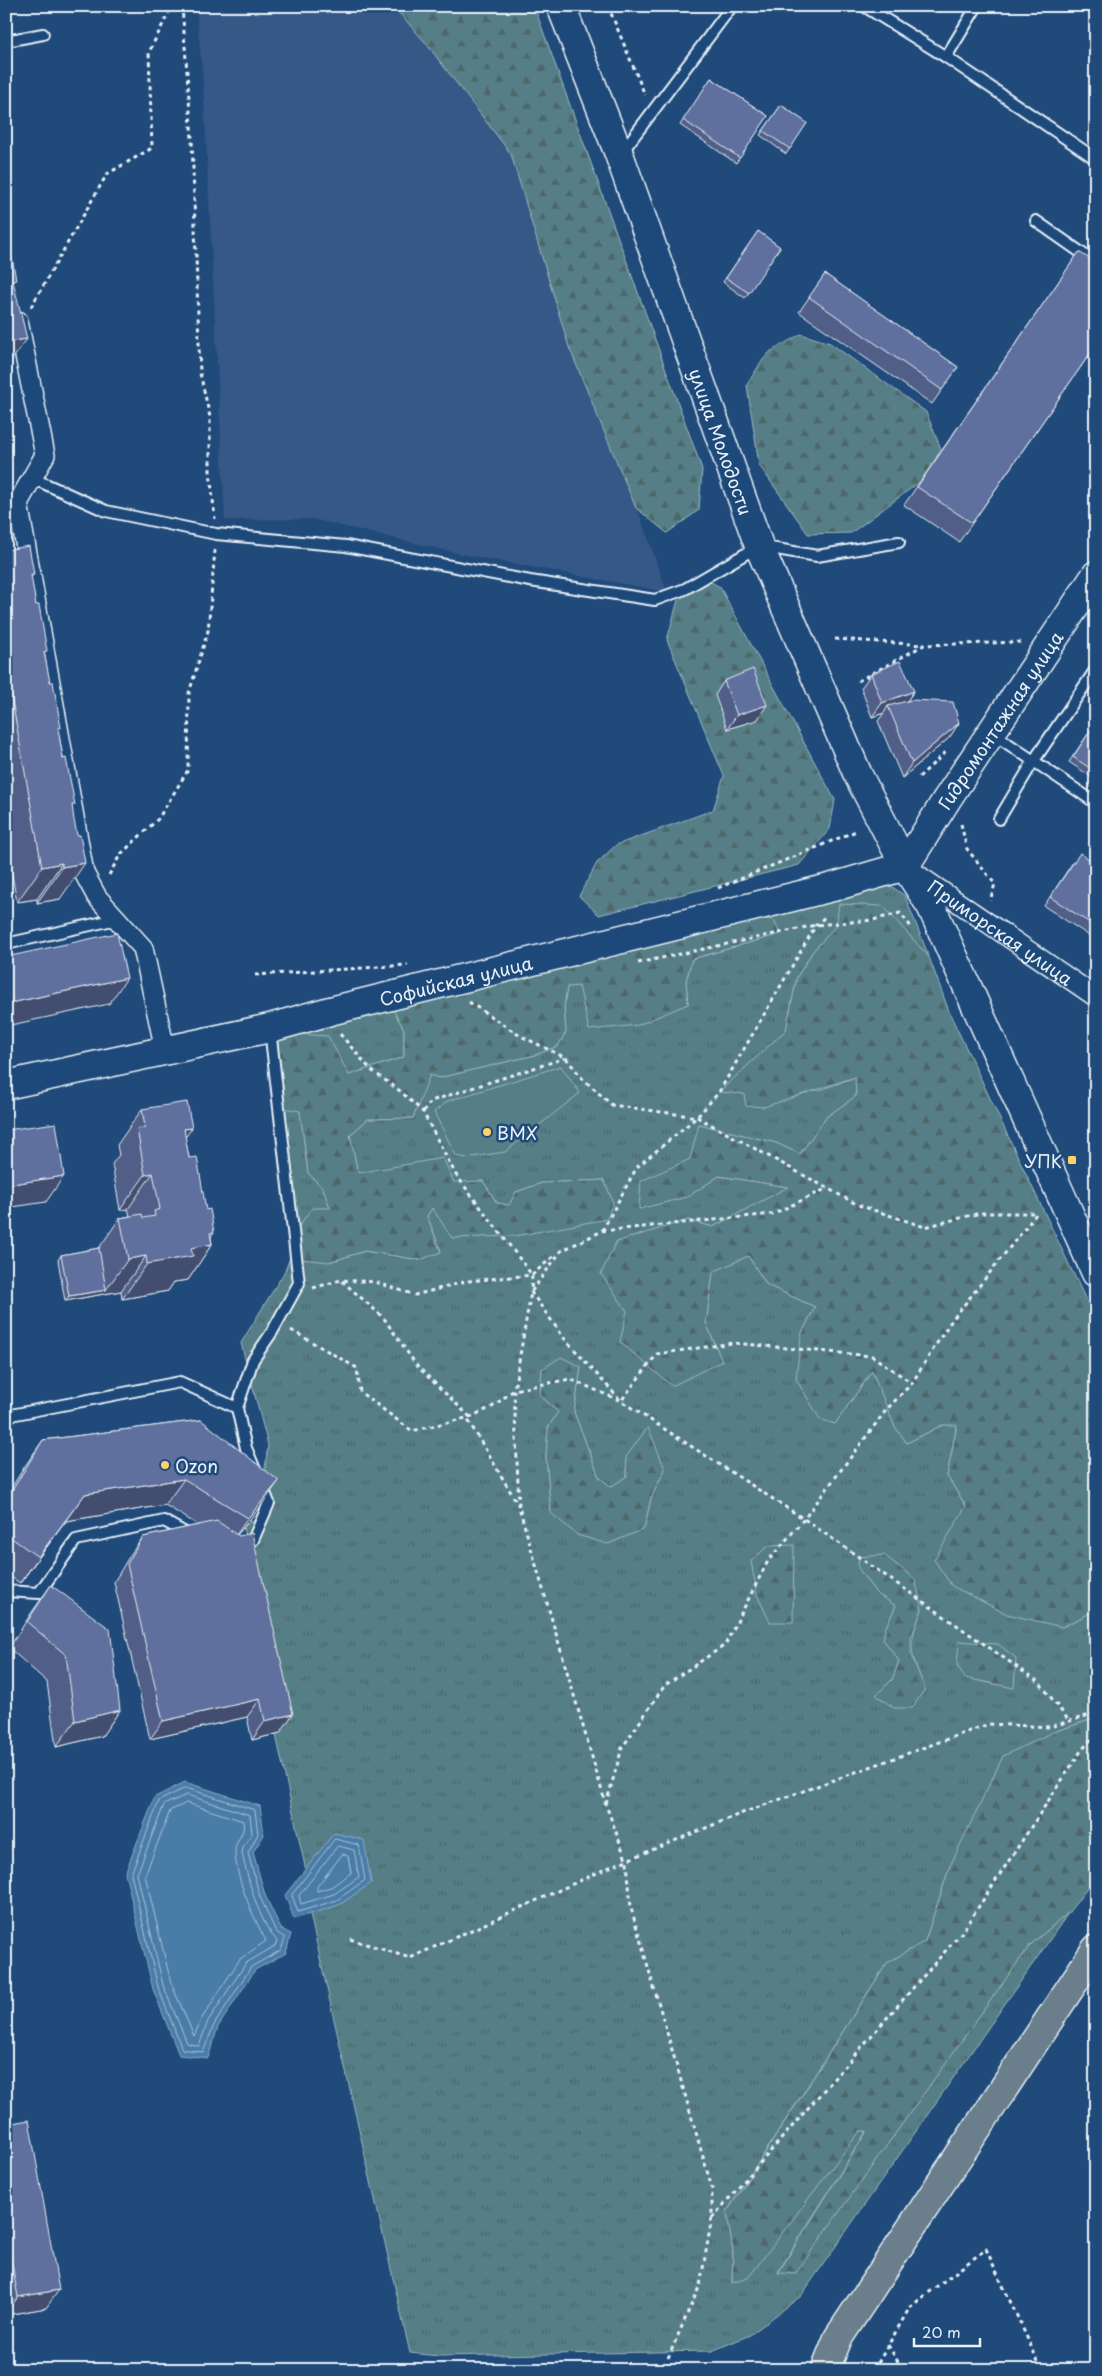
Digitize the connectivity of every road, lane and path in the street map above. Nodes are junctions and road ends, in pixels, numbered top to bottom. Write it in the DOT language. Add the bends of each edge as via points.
graph roads {
  1 [pos="172,6"];
  2 [pos="182,6"];
  3 [pos="561,6"];
  4 [pos="608,6"];
  5 [pos="732,6"];
  6 [pos="864,6"];
  7 [pos="977,6"];
  8 [pos="43,34"];
  9 [pos="6,41"];
  10 [pos="946,57"];
  11 [pos="653,114"];
  12 [pos="619,154"];
  13 [pos="1096,159"];
  14 [pos="1036,222"];
  15 [pos="1096,263"];
  16 [pos="14,302"];
  17 [pos="19,328"];
  18 [pos="32,478"];
  19 [pos="216,534"];
  20 [pos="899,542"];
  21 [pos="759,546"];
  22 [pos="1096,575"];
  23 [pos="835,639"];
  24 [pos="1030,642"];
  25 [pos="924,645"];
  26 [pos="1096,669"];
  27 [pos="858,681"];
  28 [pos="991,732"];
  29 [pos="1033,762"];
  30 [pos="1096,802"];
  31 [pos="999,819"];
  32 [pos="856,831"];
  33 [pos="905,866"];
  34 [pos="712,891"];
  35 [pos="97,897"];
  36 [pos="833,909"];
  37 [pos="117,919"];
  38 [pos="816,925"];
  39 [pos="918,936"];
  40 [pos="6,944"];
  41 [pos="637,963"];
  42 [pos="414,964"];
  43 [pos="256,975"];
  44 [pos="475,997"];
  45 [pos="1096,997"];
  46 [pos="270,1028"];
  47 [pos="346,1030"];
  48 [pos="165,1050"];
  49 [pos="566,1058"];
  50 [pos="6,1085"];
  51 [pos="423,1112"];
  52 [pos="697,1117"];
  53 [pos="828,1188"];
  54 [pos="602,1231"];
  55 [pos="561,1251"];
  56 [pos="1096,1273"];
  57 [pos="532,1275"];
  58 [pos="341,1280"];
  59 [pos="306,1290"];
  60 [pos="531,1292"];
  61 [pos="284,1324"];
  62 [pos="912,1383"];
  63 [pos="514,1390"];
  64 [pos="621,1401"];
  65 [pos="237,1408"];
  66 [pos="6,1416"];
  67 [pos="470,1417"];
  68 [pos="519,1507"];
  69 [pos="804,1519"];
  70 [pos="195,1538"];
  71 [pos="232,1551"];
  72 [pos="6,1591"];
  73 [pos="1096,1712"];
  74 [pos="1068,1721"];
  75 [pos="1096,1734"];
  76 [pos="606,1805"];
  77 [pos="627,1862"];
  78 [pos="350,1939"];
  79 [pos="1096,1950"];
  80 [pos="712,2218"];
  81 [pos="888,2345"];
  82 [pos="668,2358"];
  83 [pos="825,2370"];
  84 [pos="874,2370"];
  85 [pos="903,2370"];
  86 [pos="1042,2370"];
  1 -- 17 [label="path" via="150,52 152,148 108,174"];
  2 -- 19 [label="path" via="192,139 200,373 210,417 210,471"];
  3 -- 12 [label="main road, улица Молодости"];
  4 -- 11 [label="path"];
  5 -- 11 [label="lane"];
  6 -- 10 [label="lane"];
  7 -- 10 [label="lane"];
  8 -- 9 [label="lane"];
  10 -- 13 [label="lane"];
  11 -- 12 [label="lane"];
  12 -- 21 [label="main road, улица Молодости"];
  14 -- 15 [label="lane"];
  16 -- 17 [label="street"];
  17 -- 18 [label="street" via="45,455"];
  18 -- 19 [label="lane" via="106,511"];
  18 -- 35 [label="street" via="18,503 84,874"];
  19 -- 21 [label="lane" via="346,546 530,582 655,600 685,589"];
  19 -- 35 [label="path" via="208,631 189,692 188,770 158,819 120,855"];
  20 -- 21 [label="lane" via="817,556"];
  21 -- 33 [label="main road, улица Молодости" via="858,775"];
  22 -- 28 [label="main road, Гидромонтажная улица"];
  23 -- 25 [label="path"];
  24 -- 25 [label="path"];
  25 -- 27 [label="path"];
  26 -- 29 [label="lane"];
  28 -- 29 [label="lane"];
  28 -- 33 [label="main road, Гидромонтажная улица"];
  29 -- 30 [label="lane"];
  29 -- 31 [label="lane"];
  32 -- 34 [label="path"];
  33 -- 45 [label="street, Приморская улица"];
  33 -- 46 [label="main road, Софийская улица" via="833,887"];
  33 -- 56 [label="main road, улица Молодости" via="931,906"];
  35 -- 37 [label="street"];
  36 -- 38 [label="path"];
  37 -- 40 [label="lane"];
  37 -- 48 [label="street" via="144,948"];
  38 -- 39 [label="path" via="872,920 900,913"];
  38 -- 41 [label="path"];
  38 -- 52 [label="path" via="719,1092"];
  42 -- 43 [label="path"];
  44 -- 49 [label="path" via="465,999 519,1035"];
  46 -- 48 [label="main road, Софийская улица"];
  46 -- 65 [label="lane" via="299,1283 253,1360"];
  47 -- 51 [label="path" via="338,1031 371,1070"];
  48 -- 50 [label="main road, Софийская улица"];
  49 -- 51 [label="path" via="431,1101"];
  49 -- 52 [label="path" via="582,1078 612,1105"];
  51 -- 57 [label="path" via="456,1174"];
  52 -- 53 [label="path"];
  52 -- 54 [label="path" via="637,1167"];
  53 -- 54 [label="path" via="773,1214"];
  53 -- 62 [label="path" via="858,1205 925,1227 980,1213 1037,1213 949,1324"];
  54 -- 55 [label="path"];
  55 -- 57 [label="path"];
  55 -- 60 [label="path"];
  57 -- 58 [label="path" via="468,1281 415,1295 375,1282"];
  57 -- 60 [label="path"];
  58 -- 59 [label="path"];
  58 -- 67 [label="path" via="383,1317 417,1366"];
  60 -- 63 [label="path"];
  60 -- 64 [label="path" via="564,1338"];
  61 -- 67 [label="path" via="297,1335 357,1368 360,1392 412,1431"];
  62 -- 64 [label="path" via="872,1356 733,1343 657,1354"];
  62 -- 69 [label="path" via="887,1409"];
  63 -- 64 [label="path" via="570,1379"];
  63 -- 67 [label="path" via="492,1407"];
  63 -- 68 [label="path"];
  64 -- 69 [label="path"];
  65 -- 66 [label="lane" via="180,1382"];
  65 -- 71 [label="lane" via="246,1448 269,1503 253,1540"];
  67 -- 68 [label="path" via="468,1420"];
  68 -- 76 [label="path"];
  69 -- 74 [label="path" via="1040,1683"];
  69 -- 76 [label="path" via="768,1562 725,1645 665,1685 622,1748"];
  70 -- 72 [label="lane" via="164,1521 76,1540 42,1595"];
  73 -- 74 [label="path"];
  74 -- 77 [label="path" via="1050,1727 989,1724 745,1812"];
  75 -- 80 [label="path" via="1081,1751 962,1932"];
  76 -- 77 [label="path"];
  77 -- 78 [label="path" via="410,1958"];
  77 -- 80 [label="path" via="631,1908 712,2188"];
  79 -- 83 [label="highway" via="838,2338"];
  80 -- 82 [label="path" via="700,2285"];
  81 -- 84 [label="path"];
  81 -- 85 [label="path"];
  81 -- 86 [label="path" via="910,2307 986,2249"];
}
